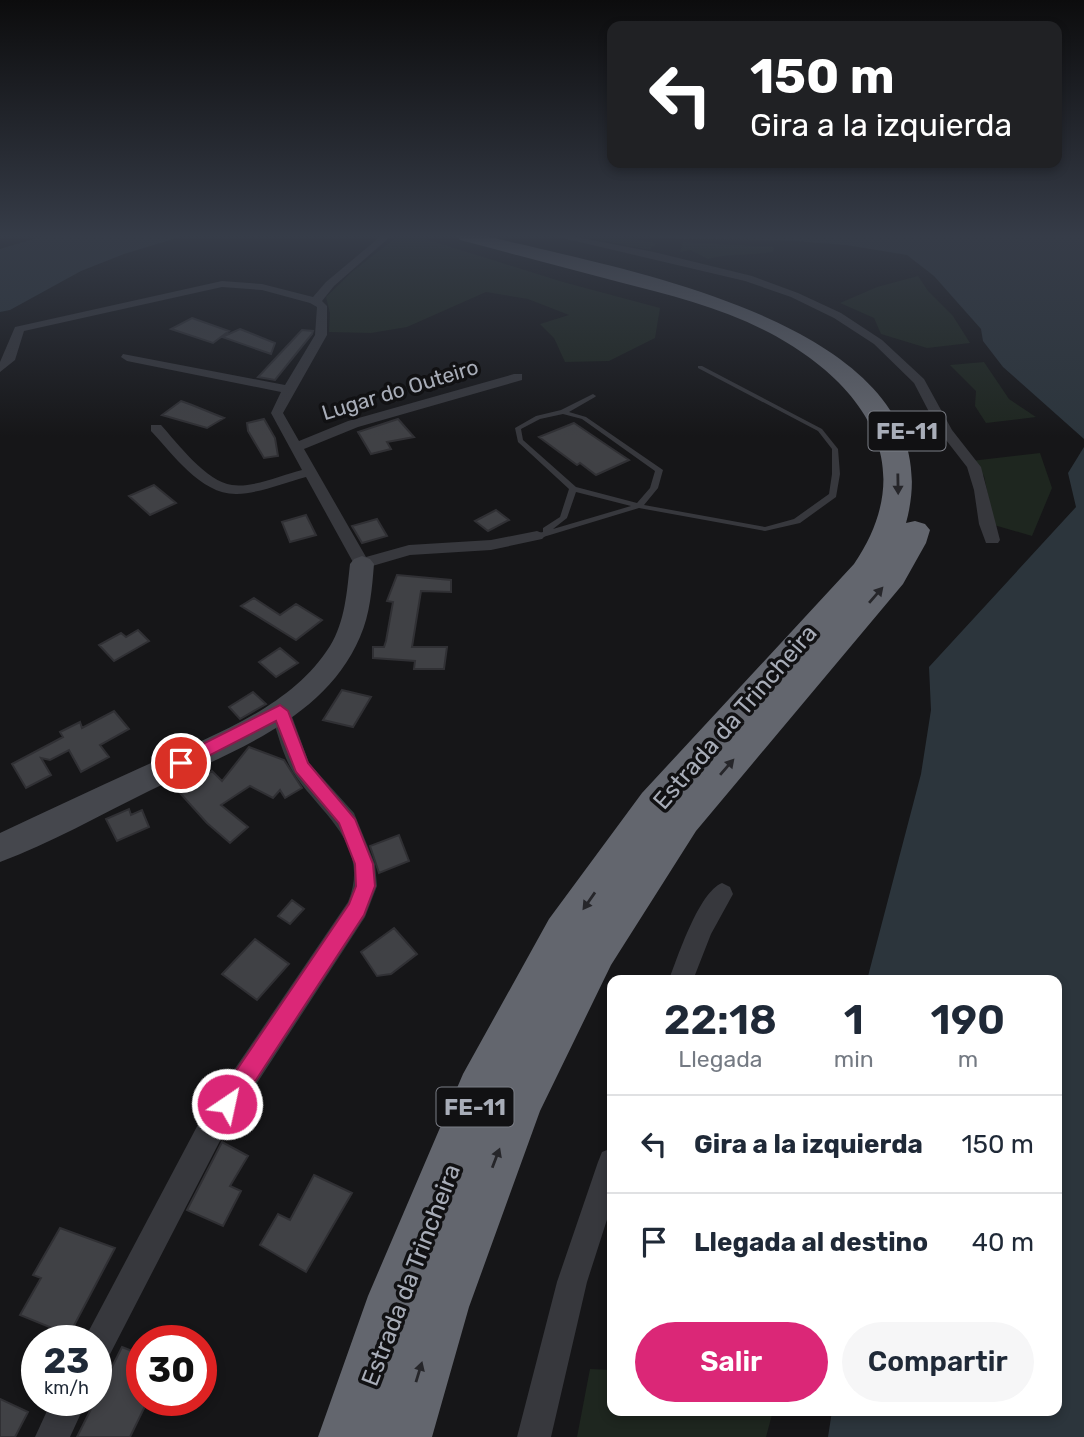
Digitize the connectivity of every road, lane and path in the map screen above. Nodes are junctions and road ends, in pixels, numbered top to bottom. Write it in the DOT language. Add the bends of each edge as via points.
graph roads {
  1 [pos="133,303"];
  2 [pos="318,303"];
  3 [pos="713,303"];
  4 [pos="737,303"];
  5 [pos="810,303"];
  6 [pos="127,357"];
  7 [pos="0,368"];
  8 [pos="699,368"];
  9 [pos="518,377"];
  10 [pos="286,389"];
  11 [pos="593,396"];
  12 [pos="563,412"];
  13 [pos="156,428"];
  14 [pos="296,447"];
  15 [pos="309,472"];
  16 [pos="573,489"];
  17 [pos="639,506"];
  18 [pos="537,536"];
  19 [pos="992,540"];
  20 [pos="362,564"];
  21 [pos="280,711"];
  22 [pos="0,848"];
  23 [pos="722,894"];
  24 [pos="683,975"];
  25 [pos="607,1177"];
  26 [pos="108,1325"];
  27 [pos="62,1416"];
  28 [pos="52,1437"];
  29 [pos="351,1437"];
  30 [pos="399,1437"];
  31 [pos="534,1437"];
  1 -- 7 [label="street" via="19,329 9,360"];
  2 -- 10 [label="street" via="324,318 321,341"];
  3 -- 29 [label="highway, Estrada da Trincheira / FE-11, one-way" via="781,331 842,371 871,403 895,445 899,489 895,511 885,540 865,571 656,805 565,934 481,1091 398,1296"];
  30 -- 4 [label="highway, Estrada da Trincheira / FE-11, one-way" via="439,1307 518,1100 595,949 682,819 892,577 911,543 921,493 914,446 889,401 857,368 823,343"];
  5 -- 19 [label="street" via="858,327 915,377 946,432 977,472"];
  6 -- 10 [label="street, Lugar do Outeiro"];
  8 -- 17 [label="lane" via="821,430 835,449 833,495 797,521 765,528"];
  9 -- 14 [label="street, Lugar do Outeiro" via="352,424"];
  10 -- 14 [label="street" via="277,413"];
  11 -- 12 [label="lane"];
  12 -- 16 [label="lane" via="538,417 518,428 520,442"];
  12 -- 17 [label="lane" via="584,418 660,470 654,488"];
  13 -- 15 [label="street" via="222,489"];
  14 -- 15 [label="street"];
  15 -- 20 [label="street"];
  16 -- 17 [label="lane"];
  16 -- 18 [label="lane" via="563,518"];
  17 -- 18 [label="lane"];
  18 -- 20 [label="street" via="491,545 409,550"];
  20 -- 21 [label="street" via="353,621 335,658"];
  21 -- 22 [label="street"];
  21 -- 26 [label="street" via="302,767 346,819 364,864 366,886 357,909 212,1126"];
  23 -- 24 [label="street"];
  25 -- 31 [label="street" via="572,1282"];
  27 -- 28 [label="street"];
}
